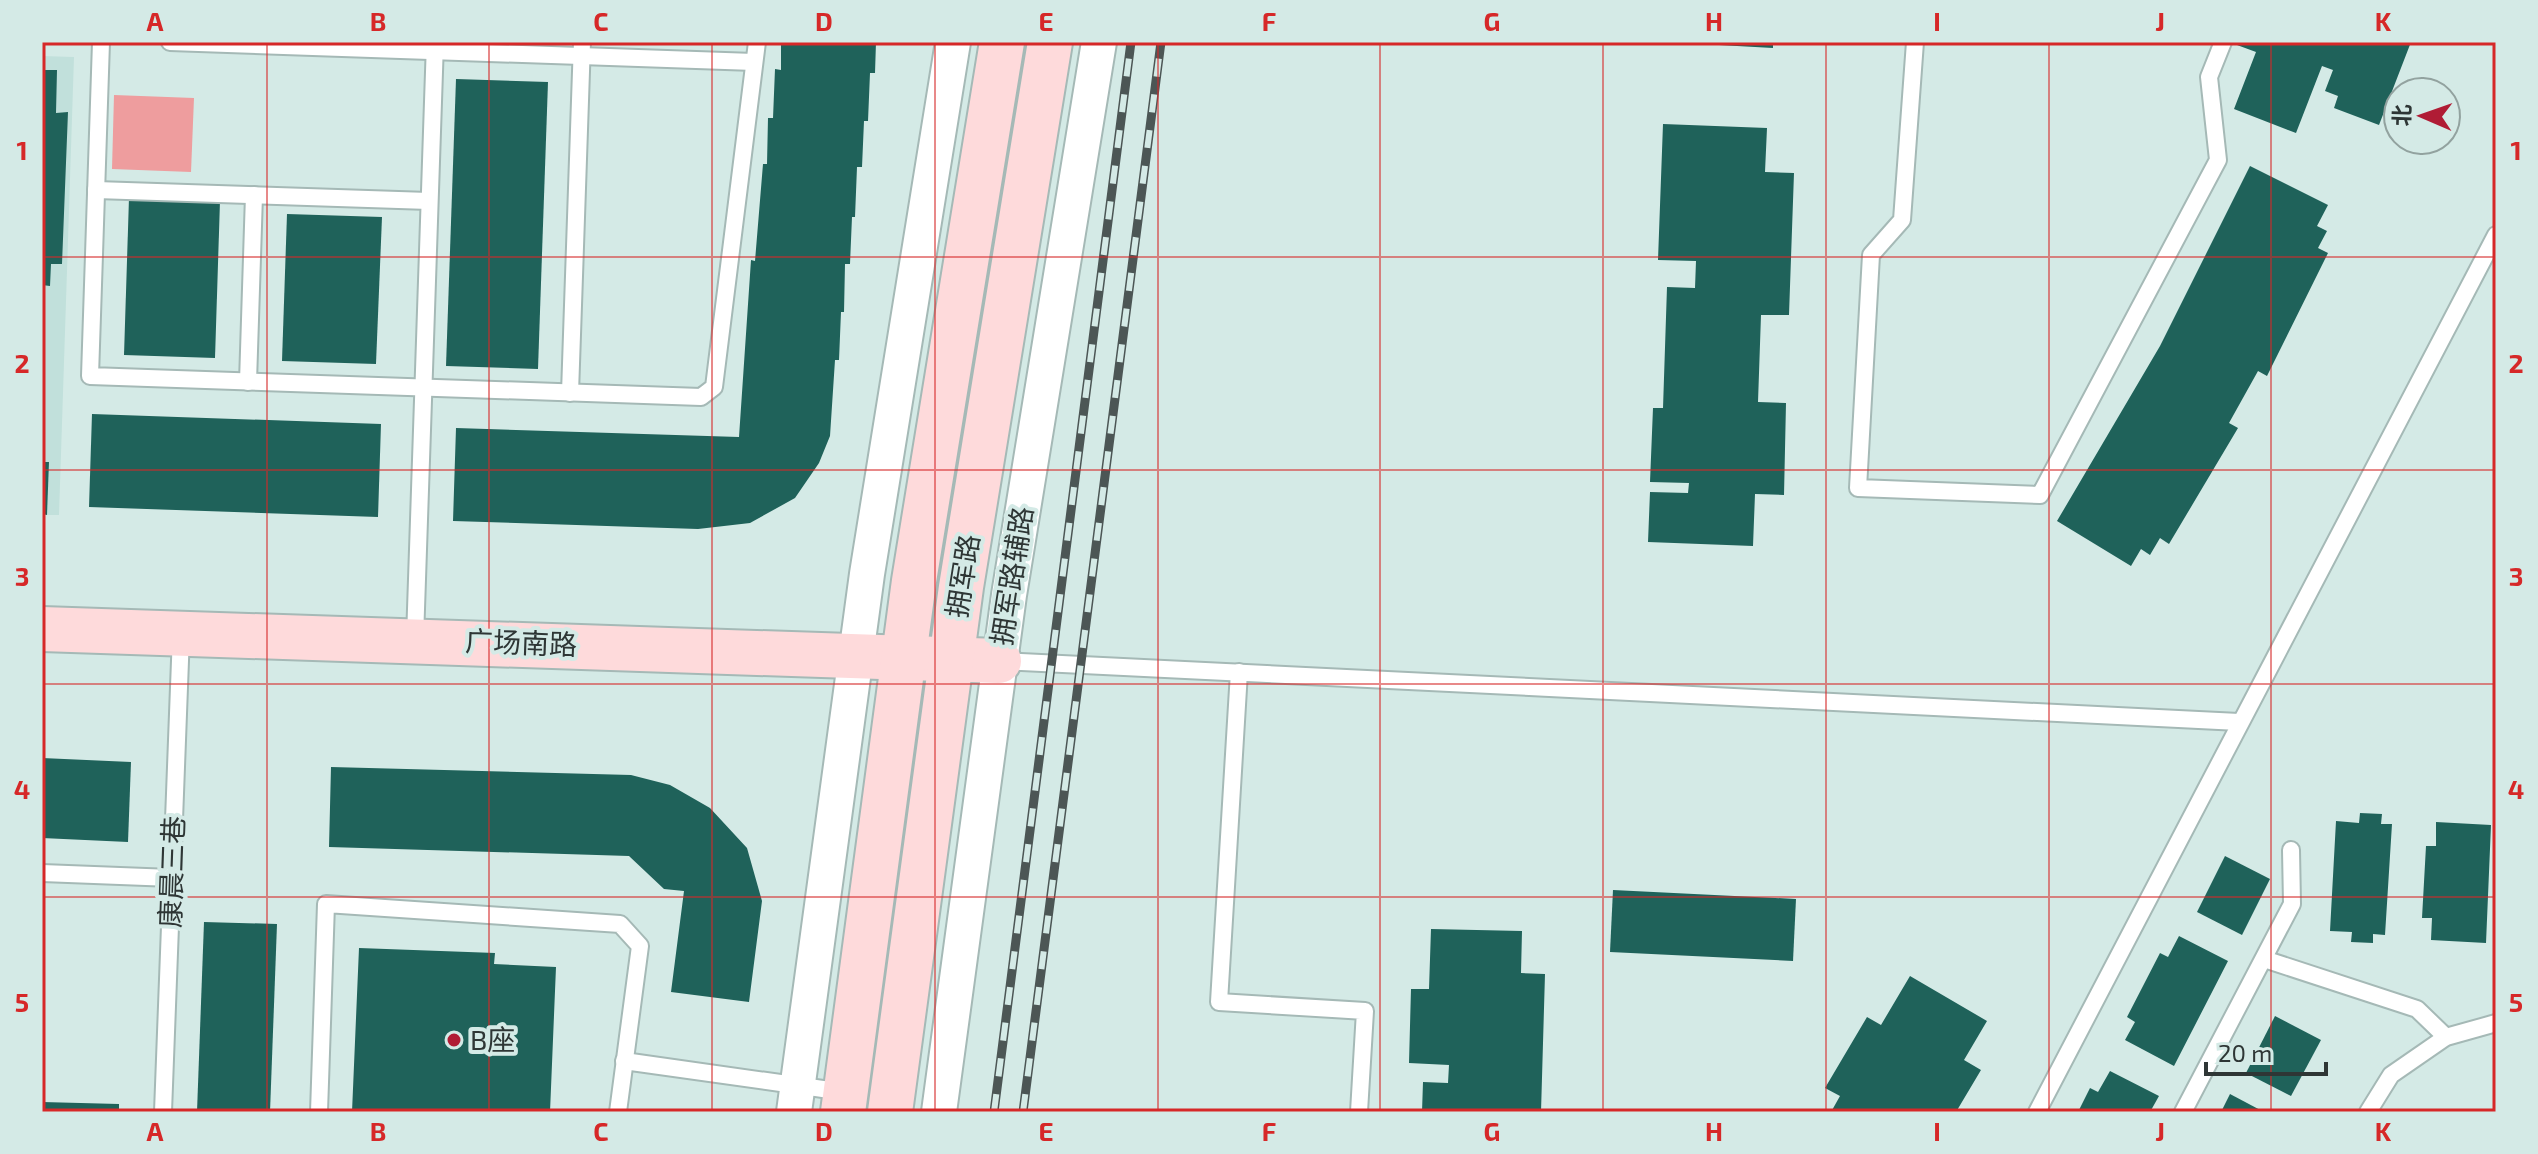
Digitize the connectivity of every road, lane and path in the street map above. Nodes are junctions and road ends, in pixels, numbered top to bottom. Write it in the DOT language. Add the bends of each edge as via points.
graph roads {
  1 [pos="101,42"];
  2 [pos="170,42"];
  3 [pos="757,42"];
  4 [pos="953,42"];
  5 [pos="1002,42"];
  6 [pos="1050,42"];
  7 [pos="1099,42"];
  8 [pos="1915,42"];
  9 [pos="2223,42"];
  10 [pos="260,44"];
  11 [pos="435,47"];
  12 [pos="582,49"];
  13 [pos="754,62"];
  14 [pos="96,190"];
  15 [pos="254,195"];
  16 [pos="429,201"];
  17 [pos="2496,235"];
  18 [pos="248,382"];
  19 [pos="423,387"];
  20 [pos="570,393"];
  21 [pos="42,629"];
  22 [pos="181,632"];
  23 [pos="415,639"];
  24 [pos="856,653"];
  25 [pos="904,655"];
  26 [pos="951,658"];
  27 [pos="999,661"];
  28 [pos="1239,672"];
  29 [pos="2239,722"];
  30 [pos="2291,850"];
  31 [pos="42,873"];
  32 [pos="172,878"];
  33 [pos="2264,959"];
  34 [pos="2496,1023"];
  35 [pos="2446,1037"];
  36 [pos="624,1061"];
  37 [pos="796,1099"];
  38 [pos="844,1102"];
  39 [pos="163,1112"];
  40 [pos="319,1112"];
  41 [pos="618,1112"];
  42 [pos="890,1112"];
  43 [pos="939,1112"];
  44 [pos="1359,1112"];
  45 [pos="2037,1112"];
  46 [pos="2183,1112"];
  47 [pos="2368,1112"];
  1 -- 14 [label="lane"];
  2 -- 10 [label="lane"];
  3 -- 13 [label="lane"];
  4 -- 24 [label="street"];
  5 -- 25 [label="main road, 拥军路"];
  6 -- 26 [label="main road, 拥军路"];
  7 -- 27 [label="street, 拥军路辅路"];
  8 -- 9 [label="lane" via="1902,220 1871,255 1858,488 2040,495 2218,160 2209,77"];
  10 -- 11 [label="lane"];
  11 -- 12 [label="lane"];
  11 -- 16 [label="lane"];
  12 -- 13 [label="lane"];
  12 -- 20 [label="lane"];
  13 -- 20 [label="lane" via="714,387 701,397"];
  14 -- 15 [label="lane"];
  14 -- 18 [label="lane" via="90,376"];
  15 -- 16 [label="lane"];
  15 -- 18 [label="lane"];
  16 -- 19 [label="lane"];
  17 -- 29 [label="lane"];
  18 -- 19 [label="lane"];
  19 -- 20 [label="lane"];
  19 -- 23 [label="lane"];
  21 -- 22 [label="main road, 广场南路"];
  22 -- 23 [label="main road, 广场南路"];
  22 -- 32 [label="lane, 康晨三巷"];
  23 -- 24 [label="main road, 广场南路"];
  24 -- 25 [label="main road, 广场南路"];
  24 -- 37 [label="street"];
  25 -- 26 [label="main road, 广场南路"];
  25 -- 38 [label="main road, 拥军路"];
  26 -- 27 [label="main road, 广场南路"];
  26 -- 42 [label="main road, 拥军路"];
  27 -- 28 [label="lane"];
  27 -- 43 [label="street, 拥军路辅路"];
  28 -- 29 [label="lane"];
  28 -- 44 [label="lane" via="1219,1002 1365,1011"];
  29 -- 45 [label="lane"];
  30 -- 33 [label="lane" via="2292,904"];
  31 -- 32 [label="lane"];
  32 -- 39 [label="lane, 康晨三巷"];
  33 -- 35 [label="lane" via="2417,1009"];
  33 -- 46 [label="lane"];
  34 -- 35 [label="lane"];
  35 -- 47 [label="lane" via="2391,1075"];
  36 -- 37 [label="lane"];
  36 -- 40 [label="lane" via="640,946 620,924 326,904"];
  36 -- 41 [label="lane"];
  37 -- 38 [label="lane"];
}
